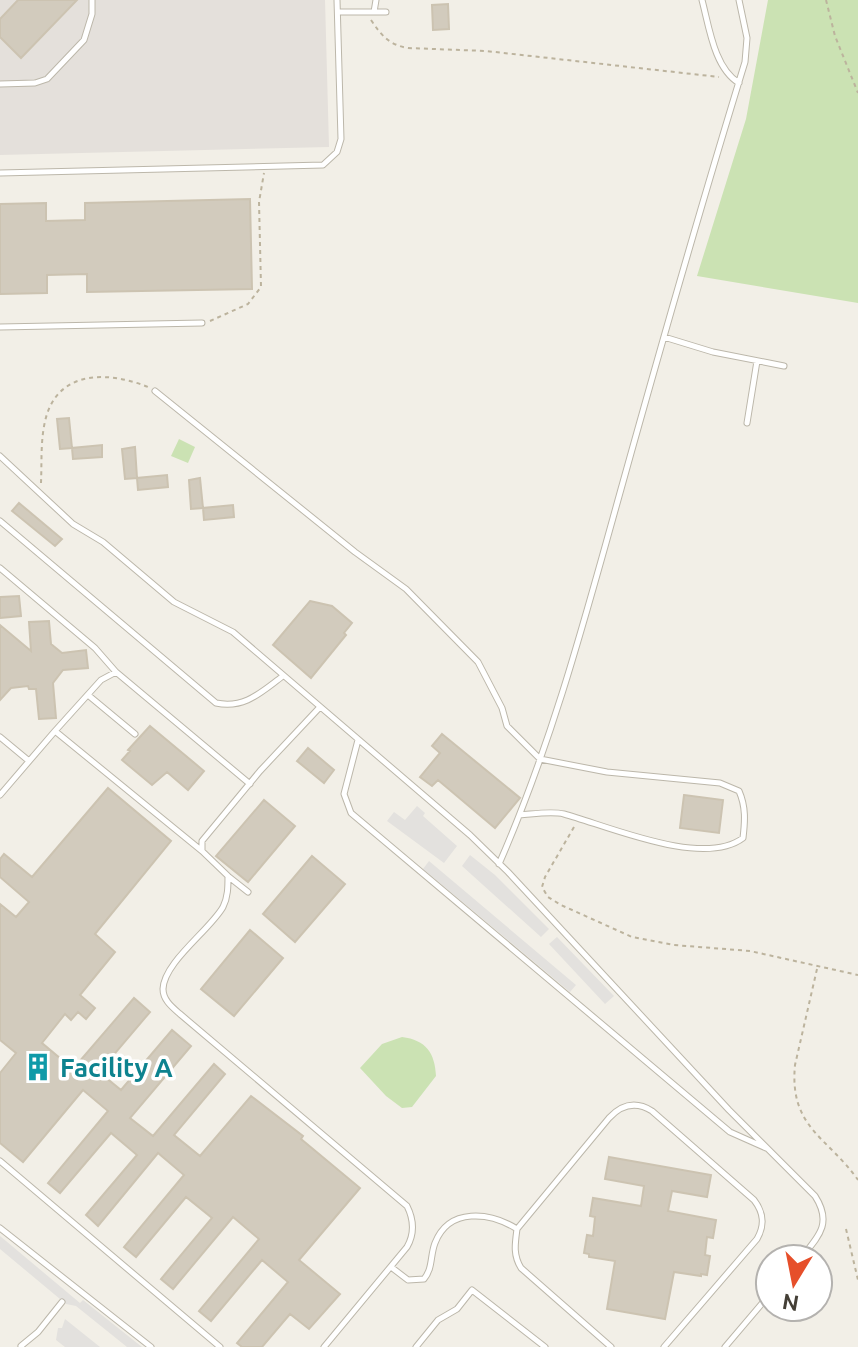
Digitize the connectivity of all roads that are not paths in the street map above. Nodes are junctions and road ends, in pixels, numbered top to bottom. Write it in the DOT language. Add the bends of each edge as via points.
graph roads {
  1 [pos="92,0"];
  2 [pos="337,0"];
  3 [pos="376,0"];
  4 [pos="702,0"];
  5 [pos="739,0"];
  6 [pos="338,12"];
  7 [pos="374,12"];
  8 [pos="386,12"];
  9 [pos="739,83"];
  10 [pos="0,84"];
  11 [pos="0,173"];
  12 [pos="202,323"];
  13 [pos="0,327"];
  14 [pos="664,337"];
  15 [pos="757,361"];
  16 [pos="784,366"];
  17 [pos="155,391"];
  18 [pos="747,423"];
  19 [pos="0,456"];
  20 [pos="0,521"];
  21 [pos="0,568"];
  22 [pos="116,672"];
  23 [pos="283,676"];
  24 [pos="88,695"];
  25 [pos="320,707"];
  26 [pos="55,731"];
  27 [pos="135,734"];
  28 [pos="0,737"];
  29 [pos="358,740"];
  30 [pos="540,759"];
  31 [pos="29,761"];
  32 [pos="250,784"];
  33 [pos="0,795"];
  34 [pos="520,815"];
  35 [pos="202,851"];
  36 [pos="499,864"];
  37 [pos="228,876"];
  38 [pos="248,892"];
  39 [pos="771,1150"];
  40 [pos="0,1161"];
  41 [pos="0,1228"];
  42 [pos="517,1229"];
  43 [pos="813,1243"];
  44 [pos="391,1267"];
  45 [pos="62,1302"];
  46 [pos="754,1313"];
  47 [pos="21,1346"];
  48 [pos="151,1347"];
  49 [pos="220,1347"];
  50 [pos="324,1347"];
  51 [pos="416,1347"];
  52 [pos="545,1347"];
  53 [pos="611,1347"];
  54 [pos="664,1347"];
  55 [pos="725,1347"];
  1 -- 10 [label="lane" via="84,40 47,79"];
  2 -- 6 [label="lane"];
  3 -- 7 [label="lane"];
  4 -- 9 [label="lane" via="720,61"];
  5 -- 9 [label="lane" via="748,49"];
  6 -- 7 [label="lane"];
  6 -- 11 [label="lane" via="340,146 323,165"];
  7 -- 8 [label="lane"];
  9 -- 14 [label="lane"];
  12 -- 13 [label="lane"];
  14 -- 15 [label="lane"];
  14 -- 30 [label="lane"];
  15 -- 16 [label="lane"];
  15 -- 18 [label="lane"];
  17 -- 30 [label="lane" via="406,589 478,662 507,726"];
  19 -- 23 [label="lane" via="73,524 103,542 174,602 233,632"];
  20 -- 23 [label="lane" via="216,703 248,702"];
  21 -- 22 [label="lane"];
  22 -- 24 [label="lane"];
  22 -- 32 [label="lane"];
  23 -- 25 [label="lane"];
  24 -- 26 [label="lane"];
  24 -- 27 [label="lane"];
  25 -- 29 [label="lane"];
  25 -- 32 [label="lane"];
  26 -- 31 [label="lane"];
  26 -- 35 [label="lane"];
  28 -- 31 [label="lane"];
  29 -- 36 [label="lane"];
  29 -- 39 [label="lane" via="344,794 351,813 730,1132"];
  30 -- 34 [label="lane"];
  30 -- 34 [label="lane" via="607,772 720,783 739,791 743,838 732,846 707,849 631,838 560,813"];
  31 -- 33 [label="lane"];
  32 -- 35 [label="lane" via="202,841"];
  34 -- 36 [label="lane"];
  35 -- 37 [label="lane"];
  36 -- 39 [label="lane"];
  37 -- 38 [label="lane"];
  37 -- 44 [label="lane" via="221,910 172,967 163,988 165,999 407,1206 413,1221 411,1239"];
  39 -- 43 [label="lane" via="822,1207 820,1234"];
  40 -- 49 [label="lane"];
  41 -- 48 [label="lane"];
  42 -- 44 [label="lane" via="488,1216 465,1217 438,1237 424,1279 408,1280"];
  42 -- 53 [label="lane" via="515,1255 521,1268"];
  42 -- 54 [label="lane" via="615,1111 636,1104 652,1111 754,1200 763,1221 757,1239"];
  44 -- 50 [label="lane"];
  45 -- 47 [label="lane"];
  46 -- 55 [label="lane"];
  51 -- 52 [label="lane" via="472,1290"];
}
